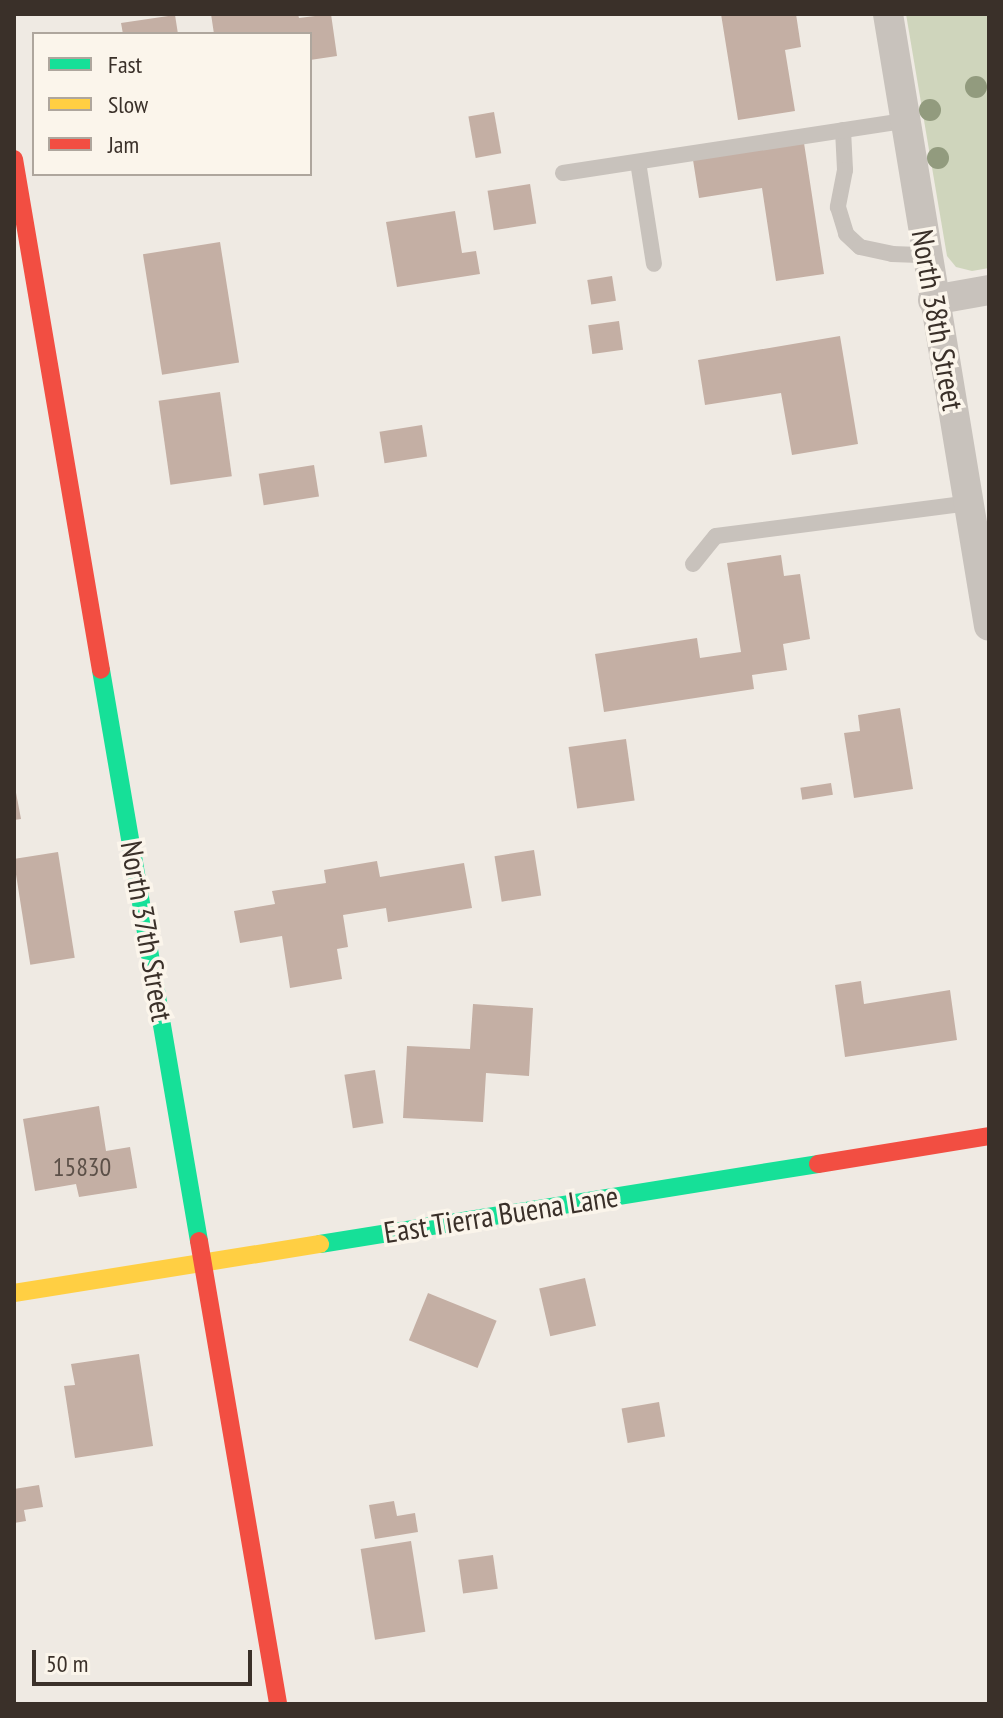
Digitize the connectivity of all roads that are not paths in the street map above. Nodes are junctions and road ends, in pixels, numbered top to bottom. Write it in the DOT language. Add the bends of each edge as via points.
graph roads {
  1 [pos="888,14"];
  2 [pos="904,121"];
  3 [pos="843,130"];
  4 [pos="14,159"];
  5 [pos="638,162"];
  6 [pos="563,173"];
  7 [pos="926,255"];
  8 [pos="654,264"];
  9 [pos="989,290"];
  10 [pos="933,300"];
  11 [pos="969,503"];
  12 [pos="693,564"];
  13 [pos="989,626"];
  14 [pos="989,1136"];
  15 [pos="203,1262"];
  16 [pos="14,1293"];
  17 [pos="278,1704"];
  1 -- 2 [label="street, North 38th Street"];
  2 -- 3 [label="lane"];
  2 -- 7 [label="street, North 38th Street"];
  3 -- 5 [label="lane"];
  3 -- 7 [label="lane" via="845,170 838,207 846,234 860,247"];
  4 -- 15 [label="street, North 37th Street"];
  5 -- 6 [label="lane"];
  5 -- 8 [label="lane"];
  7 -- 10 [label="street, North 38th Street"];
  9 -- 10 [label="street"];
  10 -- 11 [label="street, North 38th Street"];
  11 -- 12 [label="lane" via="716,536"];
  11 -- 13 [label="street, North 38th Street"];
  14 -- 15 [label="street, East Tierra Buena Lane"];
  15 -- 16 [label="street, East Tierra Buena Lane"];
  15 -- 17 [label="street, North 37th Street"];
}
